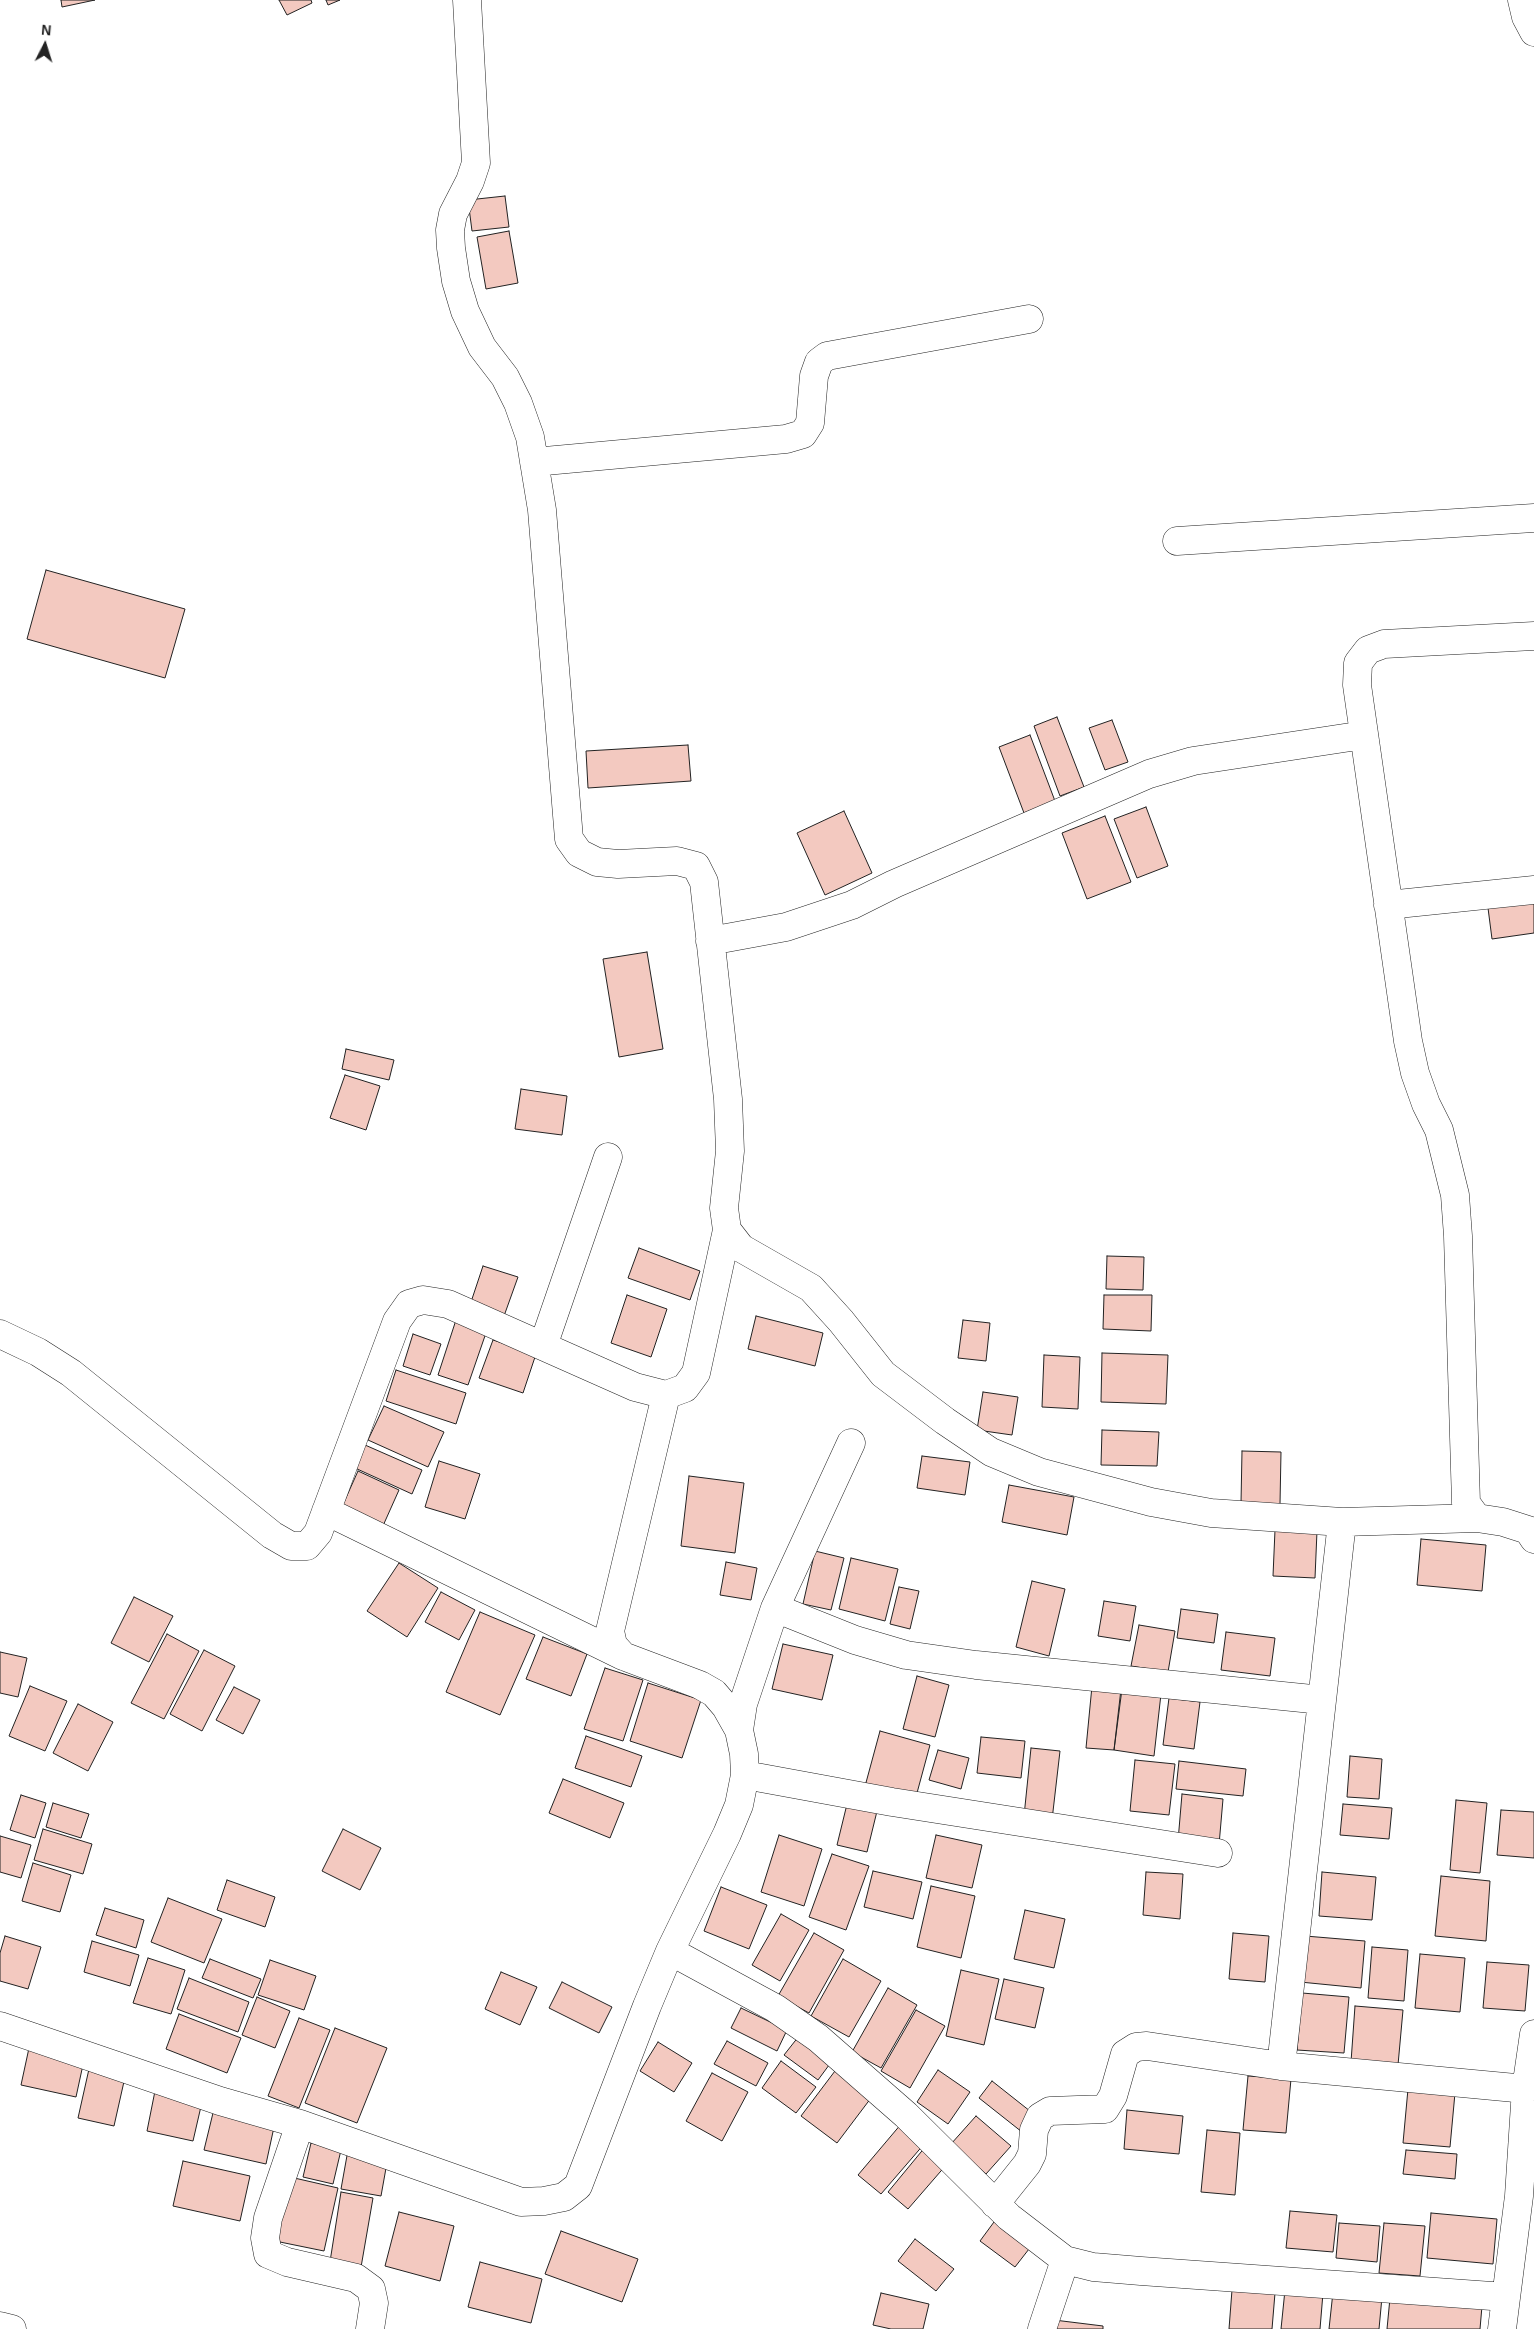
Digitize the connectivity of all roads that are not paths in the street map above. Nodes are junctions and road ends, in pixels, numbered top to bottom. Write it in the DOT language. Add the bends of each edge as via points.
graph roads {
  1 [pos="467,0"];
  2 [pos="1522,0"];
  3 [pos="1534,32"];
  4 [pos="1029,319"];
  5 [pos="534,462"];
  6 [pos="1534,518"];
  7 [pos="1177,541"];
  8 [pos="1534,636"];
  9 [pos="1364,734"];
  10 [pos="1534,890"];
  11 [pos="1388,905"];
  12 [pos="710,941"];
  13 [pos="608,1157"];
  14 [pos="727,1230"];
  15 [pos="0,1334"];
  16 [pos="543,1346"];
  17 [pos="666,1395"];
  18 [pos="851,1443"];
  19 [pos="326,1511"];
  20 [pos="1478,1518"];
  21 [pos="1342,1522"];
  22 [pos="1534,1539"];
  23 [pos="775,1608"];
  24 [pos="623,1656"];
  25 [pos="1322,1700"];
  26 [pos="739,1730"];
  27 [pos="744,1775"];
  28 [pos="1218,1853"];
  29 [pos="670,1951"];
  30 [pos="0,2026"];
  31 [pos="1534,2034"];
  32 [pos="1281,2066"];
  33 [pos="1526,2089"];
  34 [pos="300,2124"];
  35 [pos="1527,2196"];
  36 [pos="995,2204"];
  37 [pos="1065,2260"];
  38 [pos="1506,2297"];
  39 [pos="0,2326"];
  40 [pos="12,2329"];
  41 [pos="370,2329"];
  42 [pos="1042,2329"];
  43 [pos="1502,2329"];
  1 -- 5 [label="street" via="476,163 453,214 450,230 456,281 465,311 482,347 505,377 518,403 530,437"];
  2 -- 3 [label="street"];
  4 -- 5 [label="street" via="827,356 819,362 814,376 810,423 803,434 786,439"];
  5 -- 12 [label="street" via="542,510 569,839 579,854 597,862 677,861 696,866 704,882"];
  6 -- 7 [label="street"];
  8 -- 9 [label="street" via="1384,644 1368,650 1358,663 1356,685"];
  9 -- 11 [label="street"];
  9 -- 12 [label="street" via="1192,761 1149,774 852,905 786,927"];
  10 -- 11 [label="street"];
  11 -- 20 [label="street" via="1415,1073 1439,1130 1455,1195 1466,1503"];
  12 -- 14 [label="street" via="728,1099 730,1151 724,1208"];
  13 -- 16 [label="street"];
  14 -- 17 [label="street" via="696,1373 685,1388"];
  14 -- 21 [label="street" via="741,1248 811,1288 883,1374 991,1452 1039,1472 1151,1502 1211,1513"];
  15 -- 19 [label="street" via="38,1352 71,1373 272,1535 290,1546 307,1546 318,1533"];
  16 -- 17 [label="street" via="635,1387"];
  16 -- 19 [label="street" via="448,1304 423,1300 409,1304 397,1320"];
  17 -- 24 [label="street" via="610,1631 613,1645"];
  18 -- 23 [label="street"];
  19 -- 24 [label="street"];
  20 -- 21 [label="street"];
  20 -- 22 [label="street" via="1528,1530"];
  21 -- 25 [label="street"];
  23 -- 25 [label="street" via="855,1640 906,1655"];
  23 -- 26 [label="street" via="743,1704"];
  24 -- 26 [label="street" via="714,1693 726,1706"];
  25 -- 32 [label="street"];
  26 -- 27 [label="street"];
  27 -- 28 [label="street" via="892,1802"];
  27 -- 29 [label="street" via="739,1806"];
  29 -- 34 [label="street" via="578,2186 564,2197 521,2202"];
  29 -- 36 [label="street" via="775,2008 818,2038 906,2115"];
  30 -- 34 [label="street" via="220,2101"];
  31 -- 33 [label="street"];
  32 -- 33 [label="street"];
  32 -- 36 [label="street" via="1136,2047 1125,2054 1113,2096 1105,2109 1050,2111 1040,2116 1027,2164"];
  33 -- 35 [label="street"];
  34 -- 41 [label="street" via="268,2218 265,2238 268,2254 287,2262 356,2278 371,2289 374,2303"];
  35 -- 38 [label="street"];
  36 -- 37 [label="street"];
  37 -- 38 [label="street" via="1094,2267"];
  37 -- 42 [label="street"];
  38 -- 43 [label="street"];
  39 -- 40 [label="street"];
}
